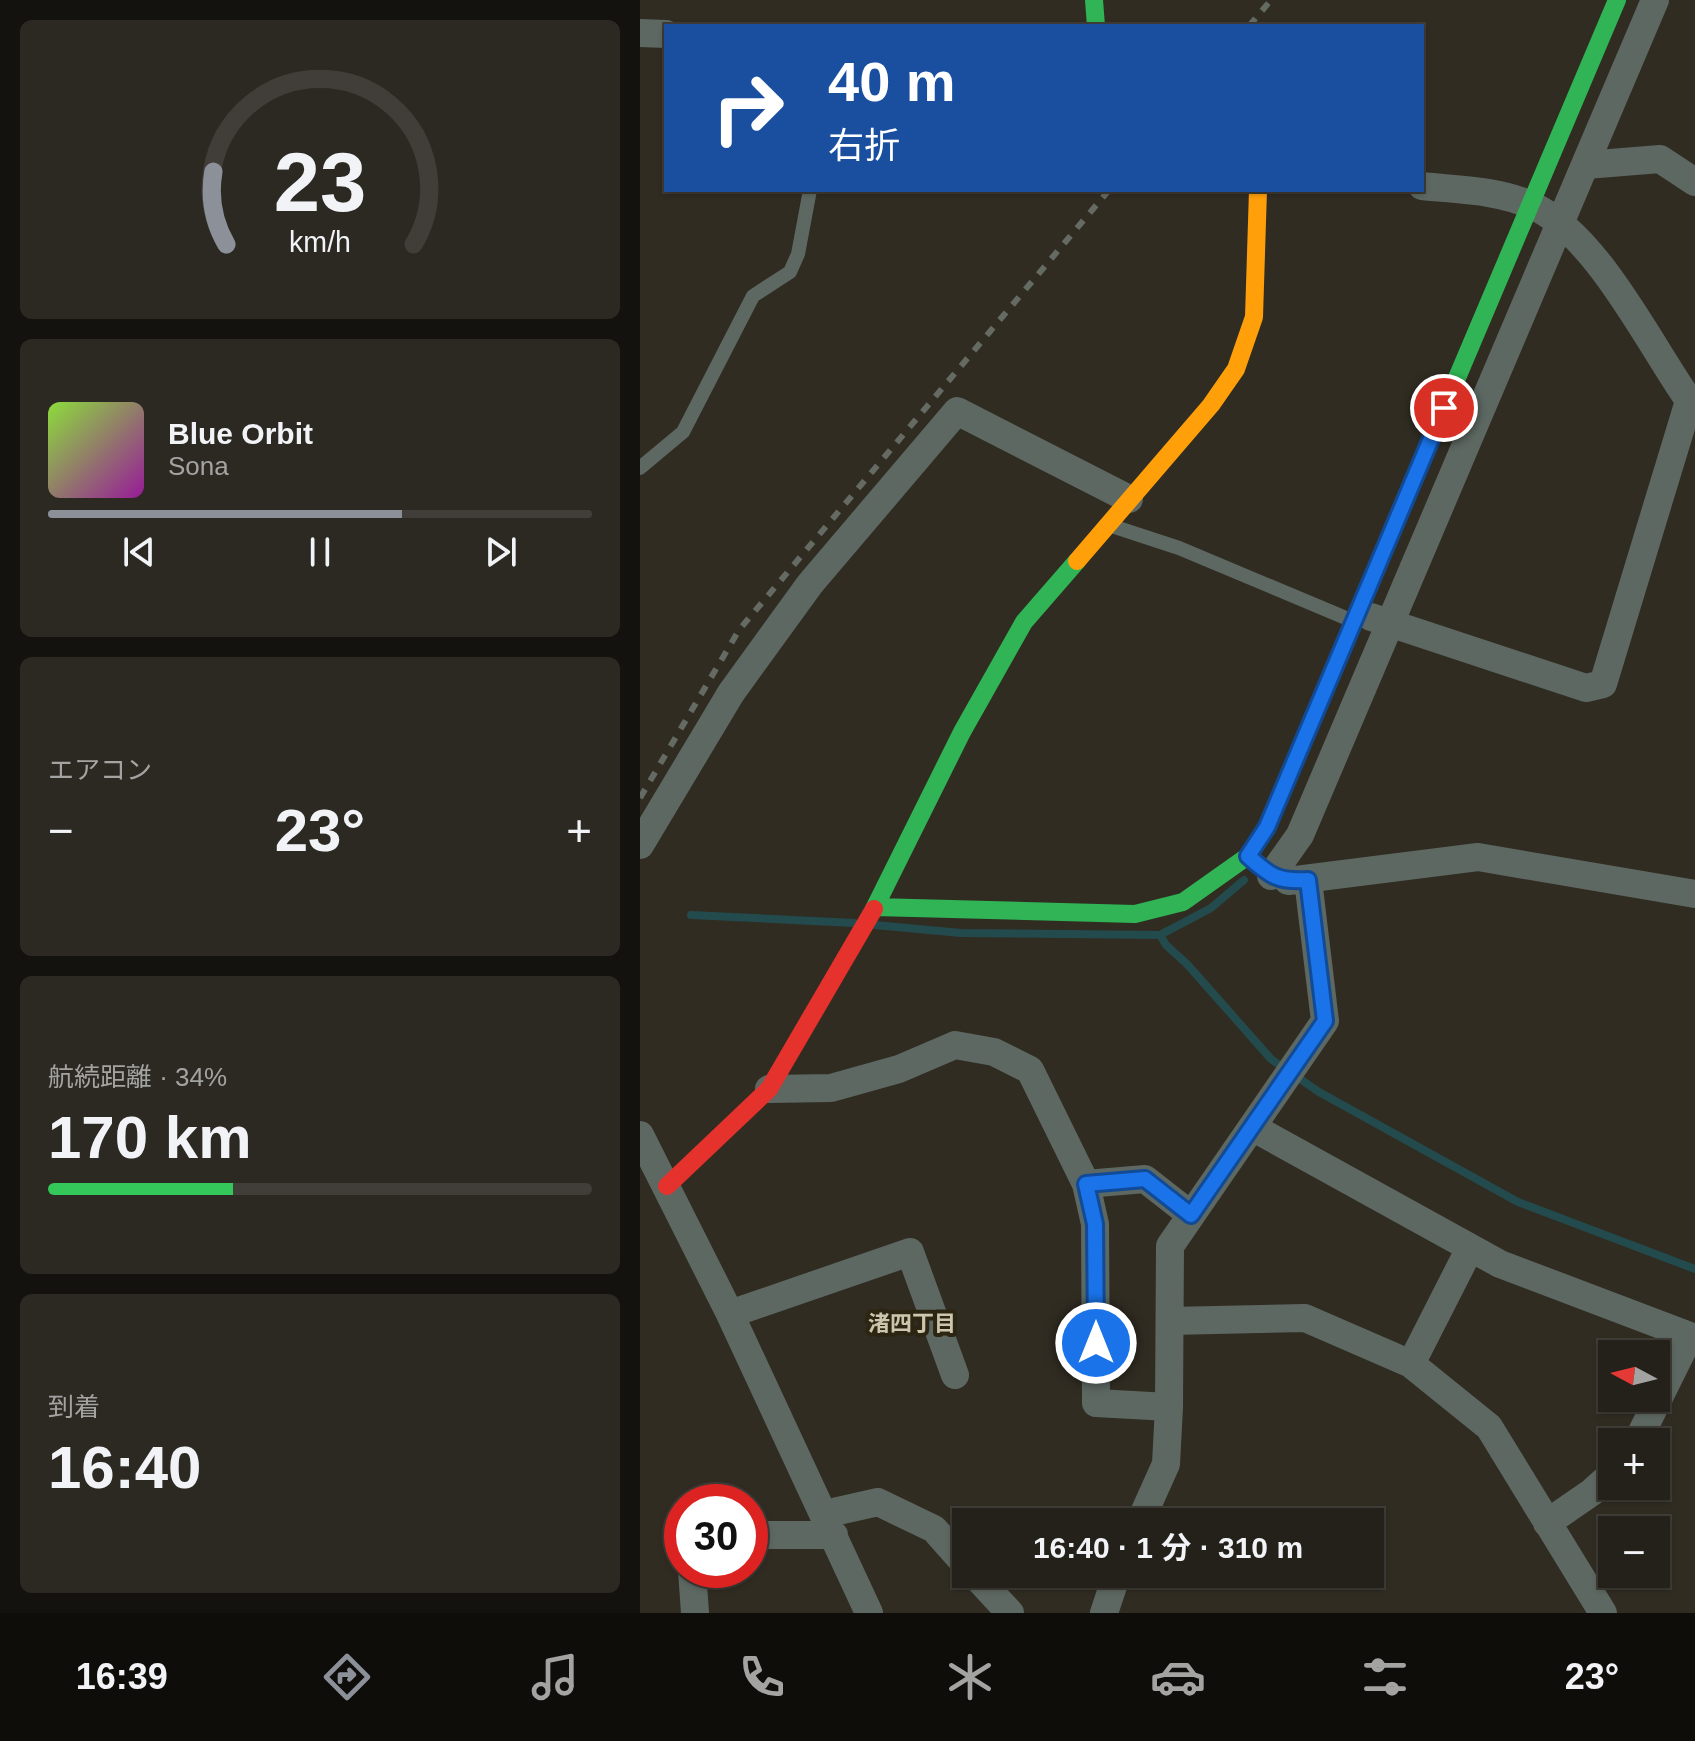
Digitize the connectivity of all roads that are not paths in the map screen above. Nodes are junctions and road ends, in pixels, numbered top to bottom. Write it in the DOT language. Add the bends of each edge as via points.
graph roads {
  1 [pos="1094,0"];
  2 [pos="1617,0"];
  3 [pos="1655,0"];
  4 [pos="1096,24"];
  5 [pos="640,33"];
  6 [pos="664,34"];
  7 [pos="1586,165"];
  8 [pos="1695,182"];
  9 [pos="1424,186"];
  10 [pos="810,192"];
  11 [pos="1258,192"];
  12 [pos="1545,213"];
  13 [pos="1692,405"];
  14 [pos="640,468"];
  15 [pos="1129,499"];
  16 [pos="1110,525"];
  17 [pos="1370,618"];
  18 [pos="640,845"];
  19 [pos="1259,866"];
  20 [pos="1308,880"];
  21 [pos="1695,894"];
  22 [pos="875,907"];
  23 [pos="769,1089"];
  24 [pos="1252,1127"];
  25 [pos="640,1135"];
  26 [pos="1086,1184"];
  27 [pos="667,1186"];
  28 [pos="1191,1215"];
  29 [pos="1470,1248"];
  30 [pos="730,1314"];
  31 [pos="1170,1321"];
  32 [pos="1692,1337"];
  33 [pos="1411,1364"];
  34 [pos="955,1375"];
  35 [pos="1169,1407"];
  36 [pos="1644,1428"];
  37 [pos="1598,1487"];
  38 [pos="1146,1508"];
  39 [pos="1547,1523"];
  40 [pos="830,1524"];
  41 [pos="768,1533"];
  42 [pos="952,1549"];
  43 [pos="693,1588"];
  44 [pos="987,1588"];
  45 [pos="1112,1588"];
  46 [pos="695,1613"];
  47 [pos="869,1613"];
  48 [pos="1010,1613"];
  49 [pos="1104,1613"];
  50 [pos="1603,1613"];
  1 -- 4 [label="street"];
  2 -- 12 [label="street"];
  3 -- 7 [label="street"];
  5 -- 6 [label="street"];
  7 -- 8 [label="street" via="1660,159"];
  7 -- 12 [label="street"];
  9 -- 12 [label="street" via="1497,194"];
  10 -- 14 [label="lane" via="790,272 753,296 683,432"];
  11 -- 15 [label="street" via="1254,317 1236,369"];
  12 -- 13 [label="street" via="1585,246"];
  12 -- 17 [label="street"];
  13 -- 17 [label="street" via="1603,684 1586,688"];
  15 -- 16 [label="street"];
  15 -- 18 [label="street" via="957,411 810,584 731,693"];
  16 -- 17 [label="lane"];
  16 -- 22 [label="street" via="1024,622"];
  17 -- 19 [label="street" via="1300,835"];
  19 -- 20 [label="street" via="1288,881"];
  19 -- 22 [label="street" via="1183,902 1135,914"];
  20 -- 21 [label="street" via="1478,857"];
  20 -- 24 [label="street" via="1325,1021"];
  22 -- 23 [label="street"];
  23 -- 26 [label="street" via="831,1088 899,1069 955,1045 994,1052 1030,1070"];
  23 -- 27 [label="street"];
  24 -- 28 [label="street"];
  24 -- 29 [label="street"];
  25 -- 27 [label="street"];
  26 -- 28 [label="street" via="1145,1179"];
  26 -- 35 [label="street" via="1095,1224 1096,1403"];
  27 -- 30 [label="street"];
  28 -- 31 [label="street" via="1170,1246"];
  29 -- 32 [label="street"];
  29 -- 33 [label="street"];
  30 -- 34 [label="street" via="910,1252"];
  30 -- 40 [label="street"];
  31 -- 33 [label="street" via="1305,1318"];
  31 -- 35 [label="street"];
  32 -- 36 [label="street"];
  33 -- 39 [label="street" via="1489,1427"];
  35 -- 38 [label="street" via="1166,1464"];
  37 -- 39 [label="street"];
  39 -- 50 [label="street"];
  40 -- 41 [label="street"];
  40 -- 42 [label="street" via="878,1502 934,1529"];
  40 -- 47 [label="street"];
  43 -- 46 [label="street"];
  44 -- 48 [label="street"];
  45 -- 49 [label="street"];
}
